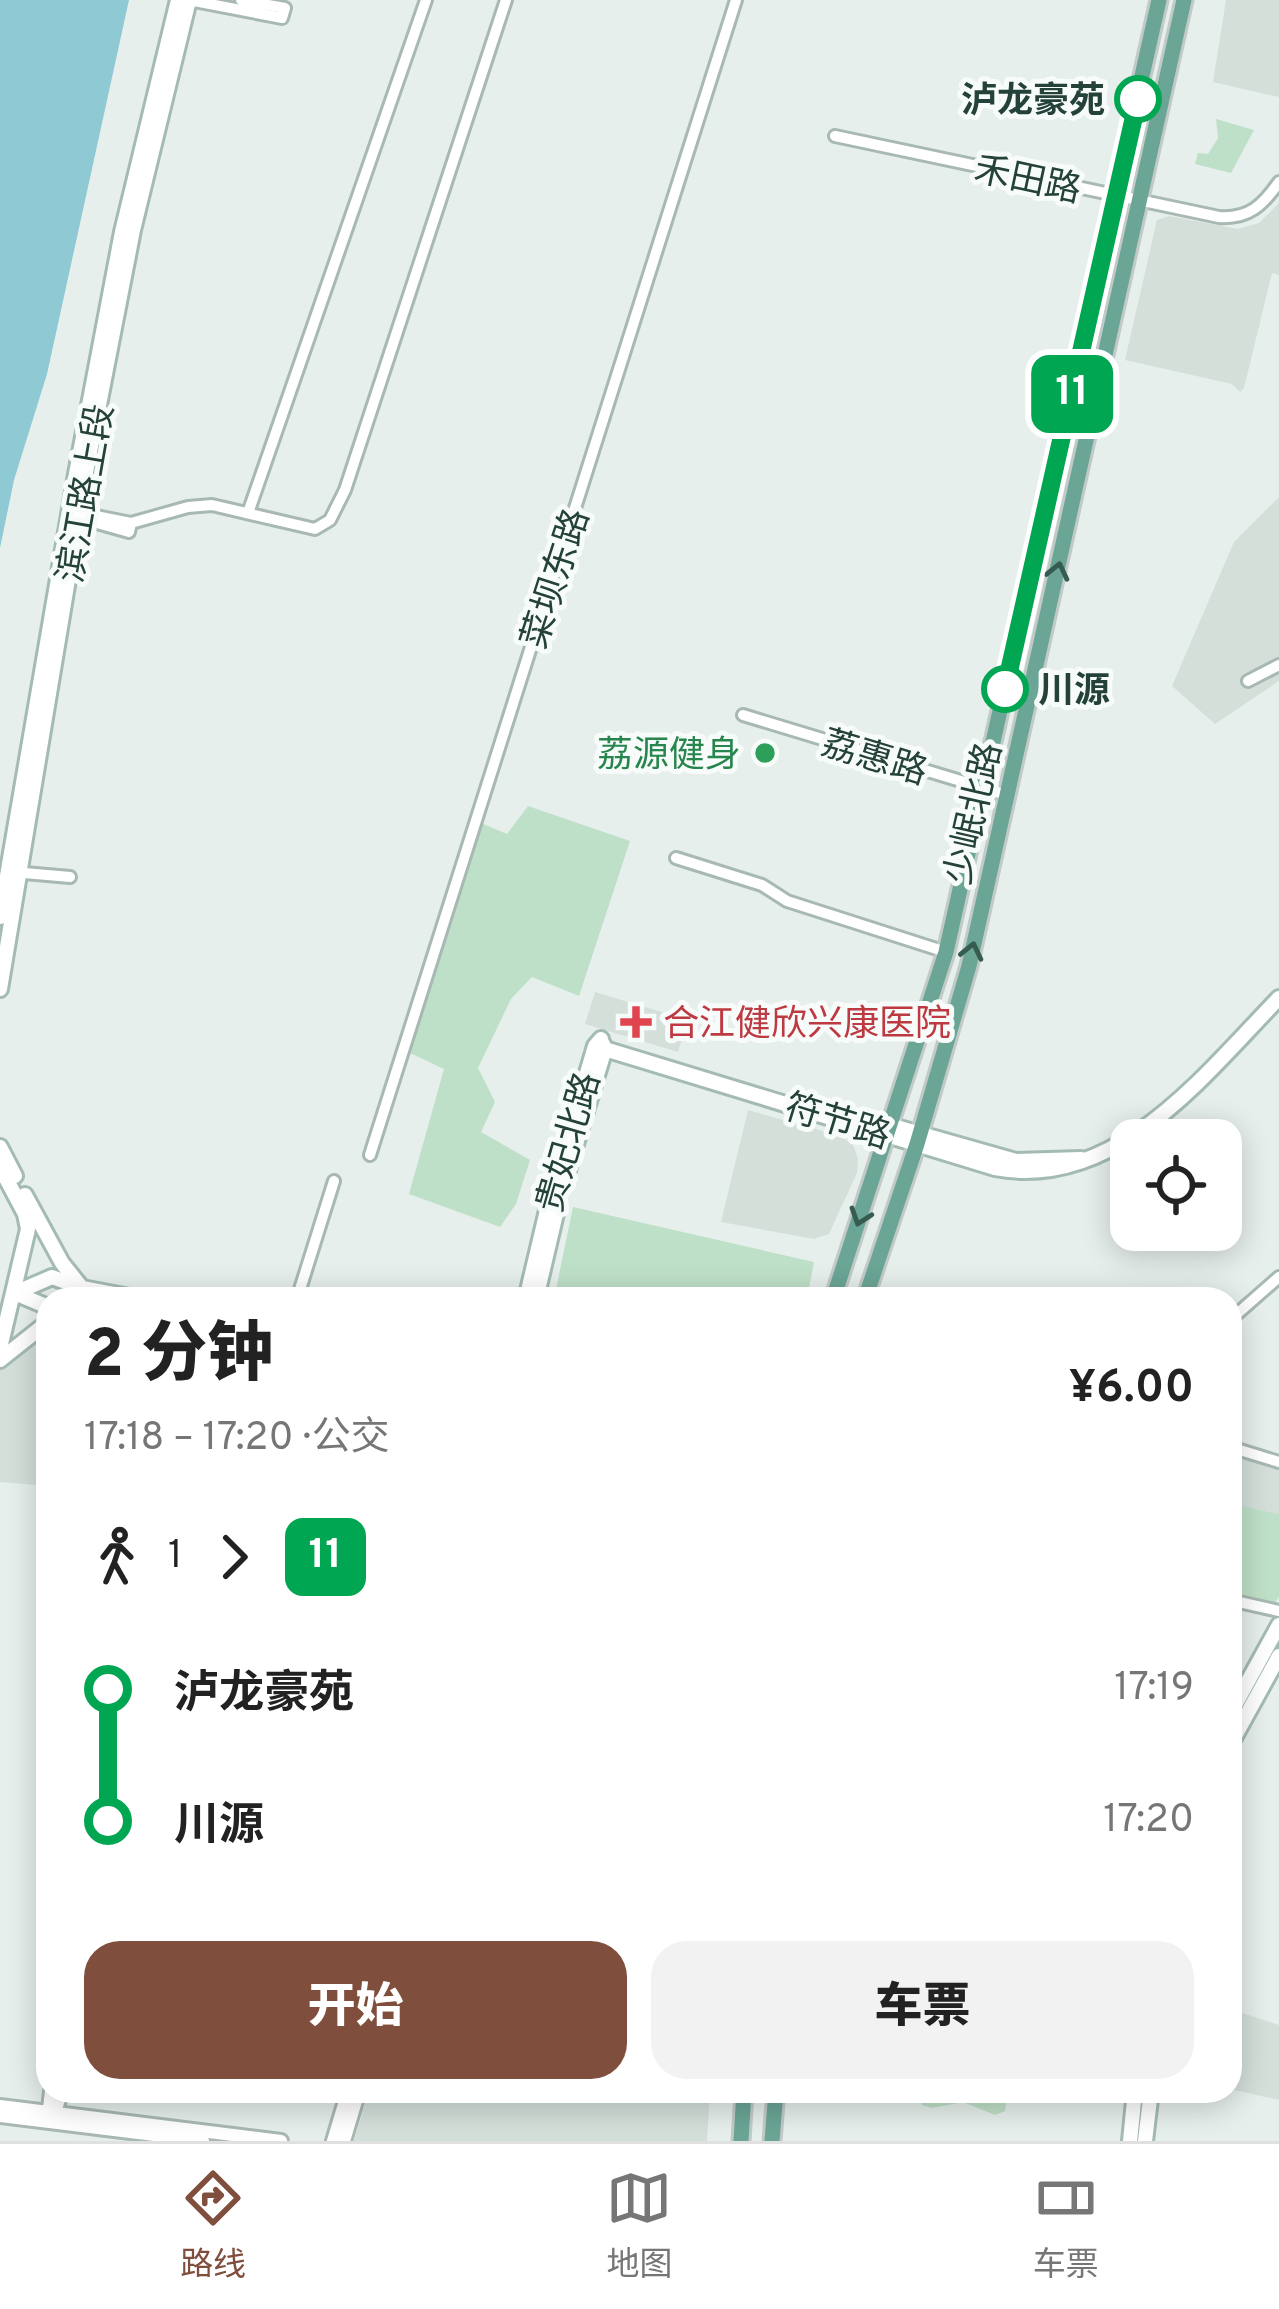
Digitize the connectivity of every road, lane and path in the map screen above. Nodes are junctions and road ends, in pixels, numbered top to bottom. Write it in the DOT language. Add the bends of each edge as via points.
graph roads {
  1 [pos="178,0"];
  2 [pos="189,0"];
  3 [pos="242,0"];
  4 [pos="426,0"];
  5 [pos="506,0"];
  6 [pos="736,0"];
  7 [pos="1159,0"];
  8 [pos="1184,0"];
  9 [pos="835,136"];
  10 [pos="1279,182"];
  11 [pos="1117,198"];
  12 [pos="1140,202"];
  13 [pos="248,513"];
  14 [pos="76,515"];
  15 [pos="1279,665"];
  16 [pos="1248,681"];
  17 [pos="743,716"];
  18 [pos="985,789"];
  19 [pos="1007,795"];
  20 [pos="676,858"];
  21 [pos="12,872"];
  22 [pos="70,877"];
  23 [pos="0,917"];
  24 [pos="946,952"];
  25 [pos="0,989"];
  26 [pos="1279,998"];
  27 [pos="600,1045"];
  28 [pos="890,1130"];
  29 [pos="918,1139"];
  30 [pos="0,1148"];
  31 [pos="370,1155"];
  32 [pos="0,1167"];
  33 [pos="873,1178"];
  34 [pos="334,1181"];
  35 [pos="902,1189"];
  36 [pos="1279,1277"];
  37 [pos="70,1287"];
  38 [pos="77,1287"];
  39 [pos="301,1287"];
  40 [pos="529,1287"];
  41 [pos="539,1287"];
  42 [pos="837,1287"];
  43 [pos="869,1287"];
  44 [pos="15,1293"];
  45 [pos="36,1302"];
  46 [pos="1242,1309"];
  47 [pos="36,1332"];
  48 [pos="0,1348"];
  49 [pos="0,1360"];
  50 [pos="1242,1451"];
  51 [pos="1279,1462"];
  52 [pos="1242,1603"];
  53 [pos="1279,1612"];
  54 [pos="1279,1624"];
  55 [pos="1279,1656"];
  56 [pos="1242,1692"];
  57 [pos="1242,1723"];
  58 [pos="51,2103"];
  59 [pos="56,2103"];
  60 [pos="344,2103"];
  61 [pos="355,2103"];
  62 [pos="743,2103"];
  63 [pos="775,2103"];
  64 [pos="1135,2103"];
  65 [pos="1150,2103"];
  66 [pos="0,2106"];
  67 [pos="0,2116"];
  68 [pos="50,2116"];
  69 [pos="202,2141"];
  70 [pos="281,2141"];
  71 [pos="333,2141"];
  72 [pos="344,2141"];
  73 [pos="741,2141"];
  74 [pos="772,2141"];
  75 [pos="1130,2141"];
  76 [pos="1145,2141"];
  1 -- 14 [label="main road, 滨江路上段" via="122,232"];
  2 -- 3 [label="street" via="284,13"];
  2 -- 14 [label="main road, 滨江路上段"];
  4 -- 13 [label="street"];
  5 -- 13 [label="street" via="337,510 315,529"];
  6 -- 31 [label="street, 菜坝东路"];
  7 -- 11 [label="main road, 少岷北路"];
  8 -- 12 [label="main road, 少岷北路"];
  9 -- 11 [label="street, 禾田路"];
  10 -- 12 [label="street, 禾田路" via="1241,217"];
  11 -- 12 [label="street, 禾田路"];
  11 -- 18 [label="main road, 少岷北路"];
  19 -- 12 [label="main road, 少岷北路, one-way"];
  13 -- 14 [label="street" via="201,505 130,527"];
  14 -- 21 [label="main road, 滨江路上段"];
  15 -- 16 [label="street"];
  17 -- 18 [label="street, 荔惠路"];
  18 -- 19 [label="street, 荔惠路"];
  18 -- 24 [label="main road, 少岷北路"];
  29 -- 19 [label="main road, 少岷北路, one-way" via="969,966"];
  20 -- 24 [label="street"];
  21 -- 22 [label="street"];
  21 -- 23 [label="main road, 滨江路上段"];
  21 -- 25 [label="main road, 滨江路上段"];
  24 -- 28 [label="main road, 少岷北路"];
  26 -- 29 [label="main road, 符节路" via="1155,1123 1072,1166 1014,1171"];
  27 -- 28 [label="main road, 符节路"];
  27 -- 40 [label="main road, 贵妃北路"];
  27 -- 41 [label="main road, 贵妃北路"];
  28 -- 29 [label="main road, 符节路"];
  28 -- 33 [label="main road, 少岷北路"];
  29 -- 35 [label="main road, 少岷北路"];
  30 -- 38 [label="main road"];
  32 -- 44 [label="main road" via="27,1220"];
  33 -- 35 [label="main road"];
  33 -- 42 [label="main road, 少岷北路, one-way"];
  34 -- 39 [label="street"];
  35 -- 43 [label="main road, 少岷北路"];
  36 -- 46 [label="street"];
  37 -- 44 [label="main road" via="52,1277"];
  44 -- 45 [label="main road"];
  44 -- 48 [label="main road"];
  47 -- 49 [label="main road"];
  50 -- 51 [label="street"];
  52 -- 53 [label="street"];
  54 -- 56 [label="main road"];
  55 -- 57 [label="main road"];
  58 -- 68 [label="street"];
  59 -- 68 [label="street"];
  60 -- 71 [label="street"];
  61 -- 72 [label="street"];
  62 -- 73 [label="main road"];
  63 -- 74 [label="main road"];
  64 -- 75 [label="main road"];
  65 -- 76 [label="main road"];
  66 -- 68 [label="street"];
  67 -- 68 [label="street"];
  68 -- 69 [label="street"];
  68 -- 70 [label="street"];
}
